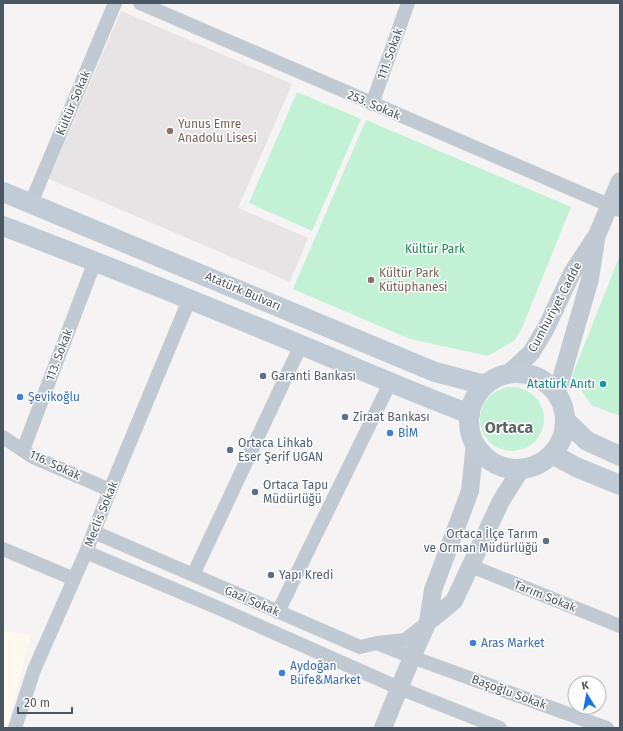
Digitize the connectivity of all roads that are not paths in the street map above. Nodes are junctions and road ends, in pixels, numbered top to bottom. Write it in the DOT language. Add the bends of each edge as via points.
graph roads {
  1 [pos="115,3"];
  2 [pos="140,3"];
  3 [pos="408,3"];
  4 [pos="372,104"];
  5 [pos="620,181"];
  6 [pos="3,192"];
  7 [pos="31,203"];
  8 [pos="615,208"];
  9 [pos="3,226"];
  10 [pos="597,235"];
  11 [pos="95,261"];
  12 [pos="189,300"];
  13 [pos="301,345"];
  14 [pos="508,374"];
  15 [pos="390,383"];
  16 [pos="486,385"];
  17 [pos="557,393"];
  18 [pos="470,414"];
  19 [pos="565,420"];
  20 [pos="3,437"];
  21 [pos="475,443"];
  22 [pos="23,450"];
  23 [pos="552,454"];
  24 [pos="620,456"];
  25 [pos="521,469"];
  26 [pos="620,485"];
  27 [pos="110,490"];
  28 [pos="94,532"];
  29 [pos="3,549"];
  30 [pos="86,552"];
  31 [pos="471,566"];
  32 [pos="193,575"];
  33 [pos="74,579"];
  34 [pos="278,612"];
  35 [pos="428,622"];
  36 [pos="620,626"];
  37 [pos="377,643"];
  38 [pos="412,657"];
  39 [pos="399,688"];
  40 [pos="15,728"];
  41 [pos="383,728"];
  42 [pos="500,728"];
  43 [pos="607,728"];
  1 -- 7 [label="street, Kültür Sokak"];
  2 -- 4 [label="street, 253. Sokak"];
  3 -- 4 [label="street, 111. Sokak"];
  4 -- 8 [label="street, 253. Sokak"];
  5 -- 8 [label="street, Cumhuriyet Cadde"];
  6 -- 7 [label="main road, Atatürk Bulvarı"];
  7 -- 16 [label="main road, Atatürk Bulvarı" via="435,372"];
  8 -- 10 [label="street, Cumhuriyet Cadde"];
  9 -- 11 [label="main road"];
  10 -- 14 [label="street, Cumhuriyet Cadde" via="572,272 531,354"];
  10 -- 17 [label="street, Cumhuriyet Cadde" via="590,279"];
  11 -- 12 [label="main road"];
  11 -- 22 [label="street, 113. Sokak"];
  12 -- 13 [label="main road"];
  12 -- 27 [label="street, Meclis Sokak"];
  13 -- 15 [label="main road"];
  13 -- 32 [label="street"];
  14 -- 16 [label="main road"];
  14 -- 17 [label="main road" via="522,373 535,376"];
  15 -- 18 [label="main road"];
  15 -- 34 [label="street"];
  16 -- 18 [label="main road" via="478,393"];
  17 -- 19 [label="main road"];
  18 -- 21 [label="main road" via="471,434"];
  19 -- 23 [label="main road" via="560,444"];
  19 -- 24 [label="main road" via="587,441"];
  20 -- 22 [label="street, 116. Sokak"];
  21 -- 25 [label="main road" via="480,452 498,465"];
  21 -- 35 [label="street" via="470,491 433,590"];
  22 -- 27 [label="street, 116. Sokak" via="33,457"];
  23 -- 25 [label="main road" via="538,464"];
  23 -- 26 [label="main road"];
  25 -- 31 [label="street" via="501,501"];
  27 -- 28 [label="street, Meclis Sokak"];
  28 -- 30 [label="street, Meclis Sokak"];
  28 -- 32 [label="street, Gazi Sokak"];
  29 -- 33 [label="street"];
  30 -- 33 [label="street, Meclis Sokak"];
  30 -- 39 [label="street, Gazi Sokak"];
  31 -- 35 [label="street" via="454,601"];
  31 -- 36 [label="street, Tarım Sokak"];
  32 -- 34 [label="street, Gazi Sokak"];
  33 -- 40 [label="street, Meclis Sokak" via="34,670"];
  34 -- 37 [label="street, Gazi Sokak" via="360,647"];
  35 -- 37 [label="street, Gazi Sokak" via="405,640"];
  35 -- 38 [label="street"];
  37 -- 38 [label="street"];
  38 -- 39 [label="street"];
  38 -- 43 [label="street, Başoğlu Sokak"];
  39 -- 41 [label="street"];
  39 -- 42 [label="street, Gazi Sokak"];
}
